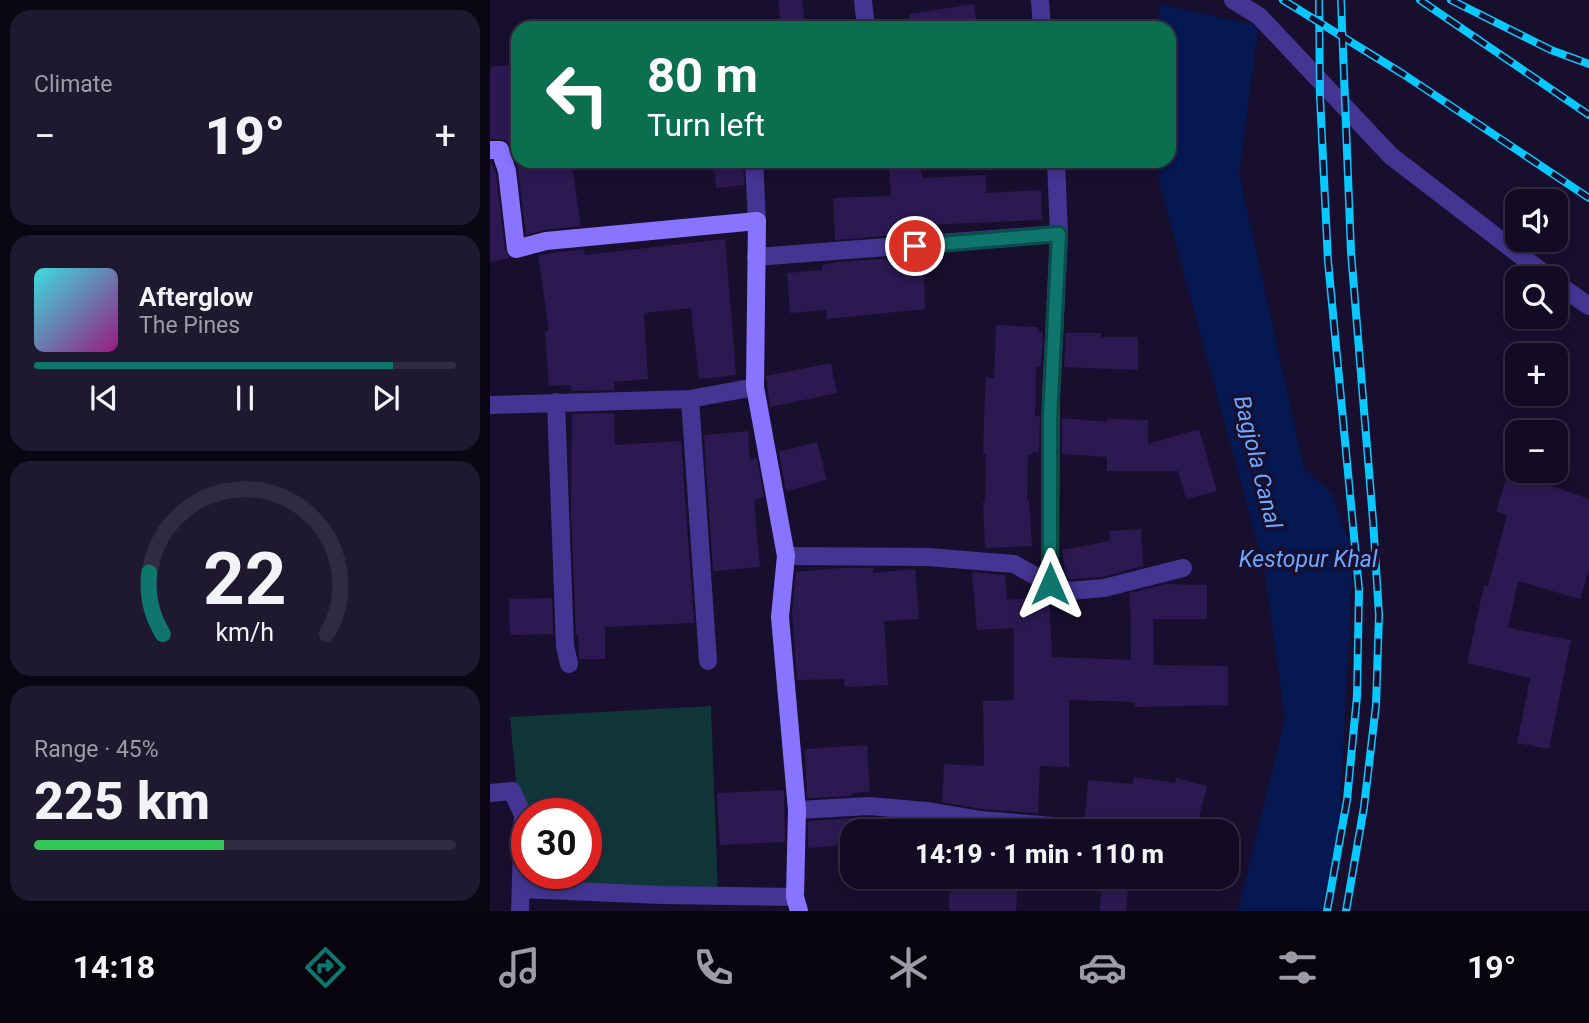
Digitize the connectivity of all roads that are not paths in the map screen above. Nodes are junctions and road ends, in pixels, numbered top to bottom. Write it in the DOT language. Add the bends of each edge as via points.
graph roads {
  1 [pos="863,0"];
  2 [pos="1040,0"];
  3 [pos="1233,0"];
  4 [pos="865,21"];
  5 [pos="1042,21"];
  6 [pos="490,150"];
  7 [pos="754,168"];
  8 [pos="1056,168"];
  9 [pos="757,221"];
  10 [pos="1059,234"];
  11 [pos="756,257"];
  12 [pos="1534,266"];
  13 [pos="1568,291"];
  14 [pos="1589,306"];
  15 [pos="755,387"];
  16 [pos="690,399"];
  17 [pos="556,402"];
  18 [pos="490,405"];
  19 [pos="786,556"];
  20 [pos="1183,568"];
  21 [pos="1050,584"];
  22 [pos="708,662"];
  23 [pos="569,664"];
  24 [pos="490,793"];
  25 [pos="515,798"];
  26 [pos="797,810"];
  27 [pos="974,819"];
  28 [pos="522,889"];
  29 [pos="797,904"];
  30 [pos="520,911"];
  1 -- 4 [label="street"];
  2 -- 5 [label="street"];
  3 -- 12 [label="street" via="1259,16 1391,156"];
  6 -- 9 [label="street" via="500,150 507,171 516,249"];
  7 -- 9 [label="street"];
  8 -- 10 [label="street"];
  9 -- 11 [label="street"];
  10 -- 11 [label="street"];
  10 -- 21 [label="street" via="1051,398"];
  11 -- 15 [label="street"];
  13 -- 14 [label="street"];
  15 -- 16 [label="street"];
  15 -- 19 [label="street"];
  16 -- 17 [label="street"];
  16 -- 22 [label="street"];
  17 -- 18 [label="street"];
  17 -- 23 [label="street"];
  19 -- 21 [label="street" via="928,557 1014,565"];
  19 -- 26 [label="street" via="780,617"];
  20 -- 21 [label="street" via="1104,588 1069,591"];
  24 -- 25 [label="street" via="512,791"];
  26 -- 27 [label="street" via="870,806"];
  26 -- 29 [label="street"];
  28 -- 29 [label="street"];
  28 -- 30 [label="street"];
}
